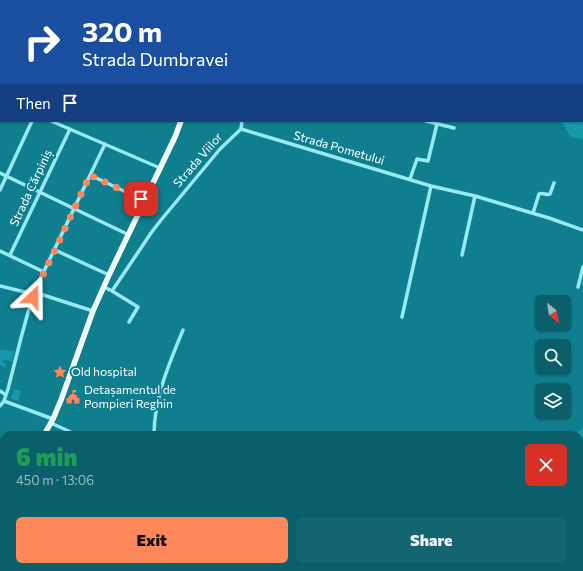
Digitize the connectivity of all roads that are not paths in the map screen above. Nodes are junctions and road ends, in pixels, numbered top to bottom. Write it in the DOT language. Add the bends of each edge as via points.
graph roads {
  1 [pos="32,122"];
  2 [pos="53,122"];
  3 [pos="181,122"];
  4 [pos="242,122"];
  5 [pos="430,122"];
  6 [pos="437,124"];
  7 [pos="454,128"];
  8 [pos="70,129"];
  9 [pos="241,129"];
  10 [pos="105,144"];
  11 [pos="160,168"];
  12 [pos="0,174"];
  13 [pos="90,175"];
  14 [pos="6,176"];
  15 [pos="410,179"];
  16 [pos="554,183"];
  17 [pos="431,186"];
  18 [pos="0,190"];
  19 [pos="40,193"];
  20 [pos="475,196"];
  21 [pos="145,201"];
  22 [pos="74,209"];
  23 [pos="533,214"];
  24 [pos="583,230"];
  25 [pos="129,235"];
  26 [pos="55,250"];
  27 [pos="0,251"];
  28 [pos="10,255"];
  29 [pos="462,255"];
  30 [pos="583,267"];
  31 [pos="44,272"];
  32 [pos="109,275"];
  33 [pos="0,286"];
  34 [pos="104,286"];
  35 [pos="578,287"];
  36 [pos="112,291"];
  37 [pos="34,294"];
  38 [pos="93,311"];
  39 [pos="402,317"];
  40 [pos="129,322"];
  41 [pos="183,330"];
  42 [pos="0,391"];
  43 [pos="6,395"];
  44 [pos="4,401"];
  45 [pos="0,406"];
  46 [pos="52,421"];
  47 [pos="46,431"];
  48 [pos="70,431"];
  49 [pos="154,431"];
  1 -- 14 [label="street"];
  2 -- 8 [label="street"];
  3 -- 11 [label="highway"];
  4 -- 9 [label="street"];
  5 -- 6 [label="street"];
  6 -- 7 [label="street"];
  6 -- 15 [label="street" via="428,161 417,159"];
  8 -- 10 [label="street"];
  8 -- 19 [label="street, Strada Cărpiniș"];
  9 -- 15 [label="street, Strada Pometului"];
  9 -- 36 [label="street, Strada Viilor" via="220,148 150,233"];
  10 -- 11 [label="street"];
  10 -- 13 [label="street"];
  11 -- 21 [label="highway"];
  12 -- 14 [label="street"];
  13 -- 21 [label="street"];
  13 -- 22 [label="street"];
  14 -- 18 [label="street"];
  14 -- 19 [label="street"];
  15 -- 17 [label="street, Strada Pometului"];
  16 -- 23 [label="street" via="550,194 539,194"];
  17 -- 20 [label="street, Strada Pometului"];
  17 -- 39 [label="street"];
  19 -- 22 [label="street"];
  19 -- 28 [label="street, Strada Cărpiniș"];
  20 -- 23 [label="street, Strada Pometului"];
  20 -- 29 [label="street"];
  21 -- 25 [label="highway"];
  22 -- 25 [label="street"];
  22 -- 26 [label="street"];
  23 -- 24 [label="street, Strada Pometului"];
  25 -- 32 [label="highway"];
  26 -- 31 [label="street"];
  26 -- 32 [label="street"];
  27 -- 28 [label="street"];
  28 -- 31 [label="street"];
  30 -- 35 [label="street"];
  31 -- 37 [label="street"];
  32 -- 34 [label="highway"];
  33 -- 37 [label="street"];
  34 -- 36 [label="street"];
  34 -- 38 [label="highway"];
  36 -- 40 [label="street" via="138,307"];
  37 -- 38 [label="street"];
  37 -- 43 [label="street"];
  38 -- 46 [label="highway"];
  41 -- 49 [label="street" via="164,378"];
  42 -- 43 [label="street"];
  43 -- 44 [label="street"];
  44 -- 45 [label="street"];
  44 -- 46 [label="street"];
  46 -- 47 [label="highway"];
  46 -- 48 [label="street"];
}
